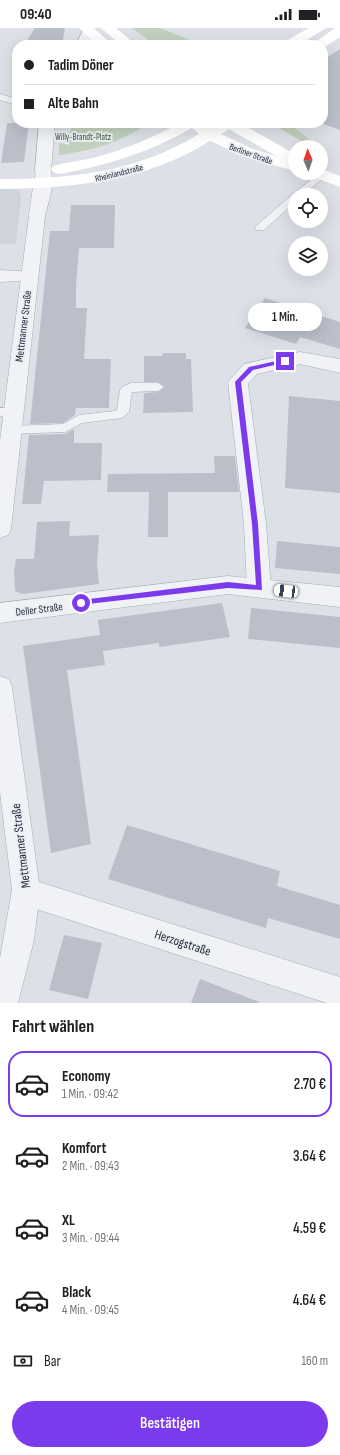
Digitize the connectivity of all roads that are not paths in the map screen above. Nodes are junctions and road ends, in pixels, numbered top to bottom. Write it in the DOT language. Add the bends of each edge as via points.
graph roads {
  1 [pos="108,28"];
  2 [pos="319,28"];
  3 [pos="88,29"];
  4 [pos="340,31"];
  5 [pos="85,40"];
  6 [pos="100,40"];
  7 [pos="123,40"];
  8 [pos="298,40"];
  9 [pos="326,40"];
  10 [pos="0,97"];
  11 [pos="12,101"];
  12 [pos="47,128"];
  13 [pos="183,128"];
  14 [pos="200,128"];
  15 [pos="220,128"];
  16 [pos="237,128"];
  17 [pos="210,135"];
  18 [pos="288,157"];
  19 [pos="288,165"];
  20 [pos="0,173"];
  21 [pos="328,177"];
  22 [pos="43,178"];
  23 [pos="313,180"];
  24 [pos="340,182"];
  25 [pos="0,184"];
  26 [pos="304,188"];
  27 [pos="288,203"];
  28 [pos="260,228"];
  29 [pos="0,276"];
  30 [pos="29,276"];
  31 [pos="340,366"];
  32 [pos="158,387"];
  33 [pos="8,418"];
  34 [pos="0,529"];
  35 [pos="259,588"];
  36 [pos="340,597"];
  37 [pos="0,613"];
  38 [pos="0,687"];
  39 [pos="26,890"];
  40 [pos="335,995"];
  41 [pos="3,1003"];
  1 -- 7 [label="main road"];
  2 -- 8 [label="main road"];
  3 -- 5 [label="street"];
  3 -- 6 [label="main road"];
  4 -- 9 [label="main road"];
  10 -- 11 [label="lane"];
  12 -- 22 [label="street, Mettmanner Straße"];
  13 -- 22 [label="main road, Rheinlandstraße" via="121,156 70,168"];
  14 -- 17 [label="main road, Berliner Straße"];
  15 -- 17 [label="main road, Rheinlandstraße"];
  16 -- 18 [label="main road, Berliner Straße"];
  17 -- 19 [label="main road, Berliner Straße" via="226,145 266,161"];
  17 -- 22 [label="main road, Rheinlandstraße" via="139,169 103,178"];
  20 -- 22 [label="main road, Rheinlandstraße"];
  21 -- 24 [label="main road"];
  22 -- 25 [label="main road, Rheinlandstraße"];
  22 -- 30 [label="street, Mettmanner Straße"];
  23 -- 26 [label="lane"];
  27 -- 28 [label="lane"];
  29 -- 30 [label="street"];
  30 -- 33 [label="street, Mettmanner Straße"];
  31 -- 35 [label="street" via="300,358 251,369 238,382 255,524"];
  32 -- 33 [label="lane" via="131,387 126,390 123,412 118,415 79,419 65,428"];
  33 -- 34 [label="street, Mettmanner Straße"];
  35 -- 36 [label="street, Deller Straße"];
  35 -- 37 [label="street, Deller Straße" via="228,585"];
  38 -- 39 [label="street, Mettmanner Straße"];
  39 -- 40 [label="street, Herzogstraße"];
  39 -- 41 [label="street, Mettmanner Straße" via="19,940"];
}
